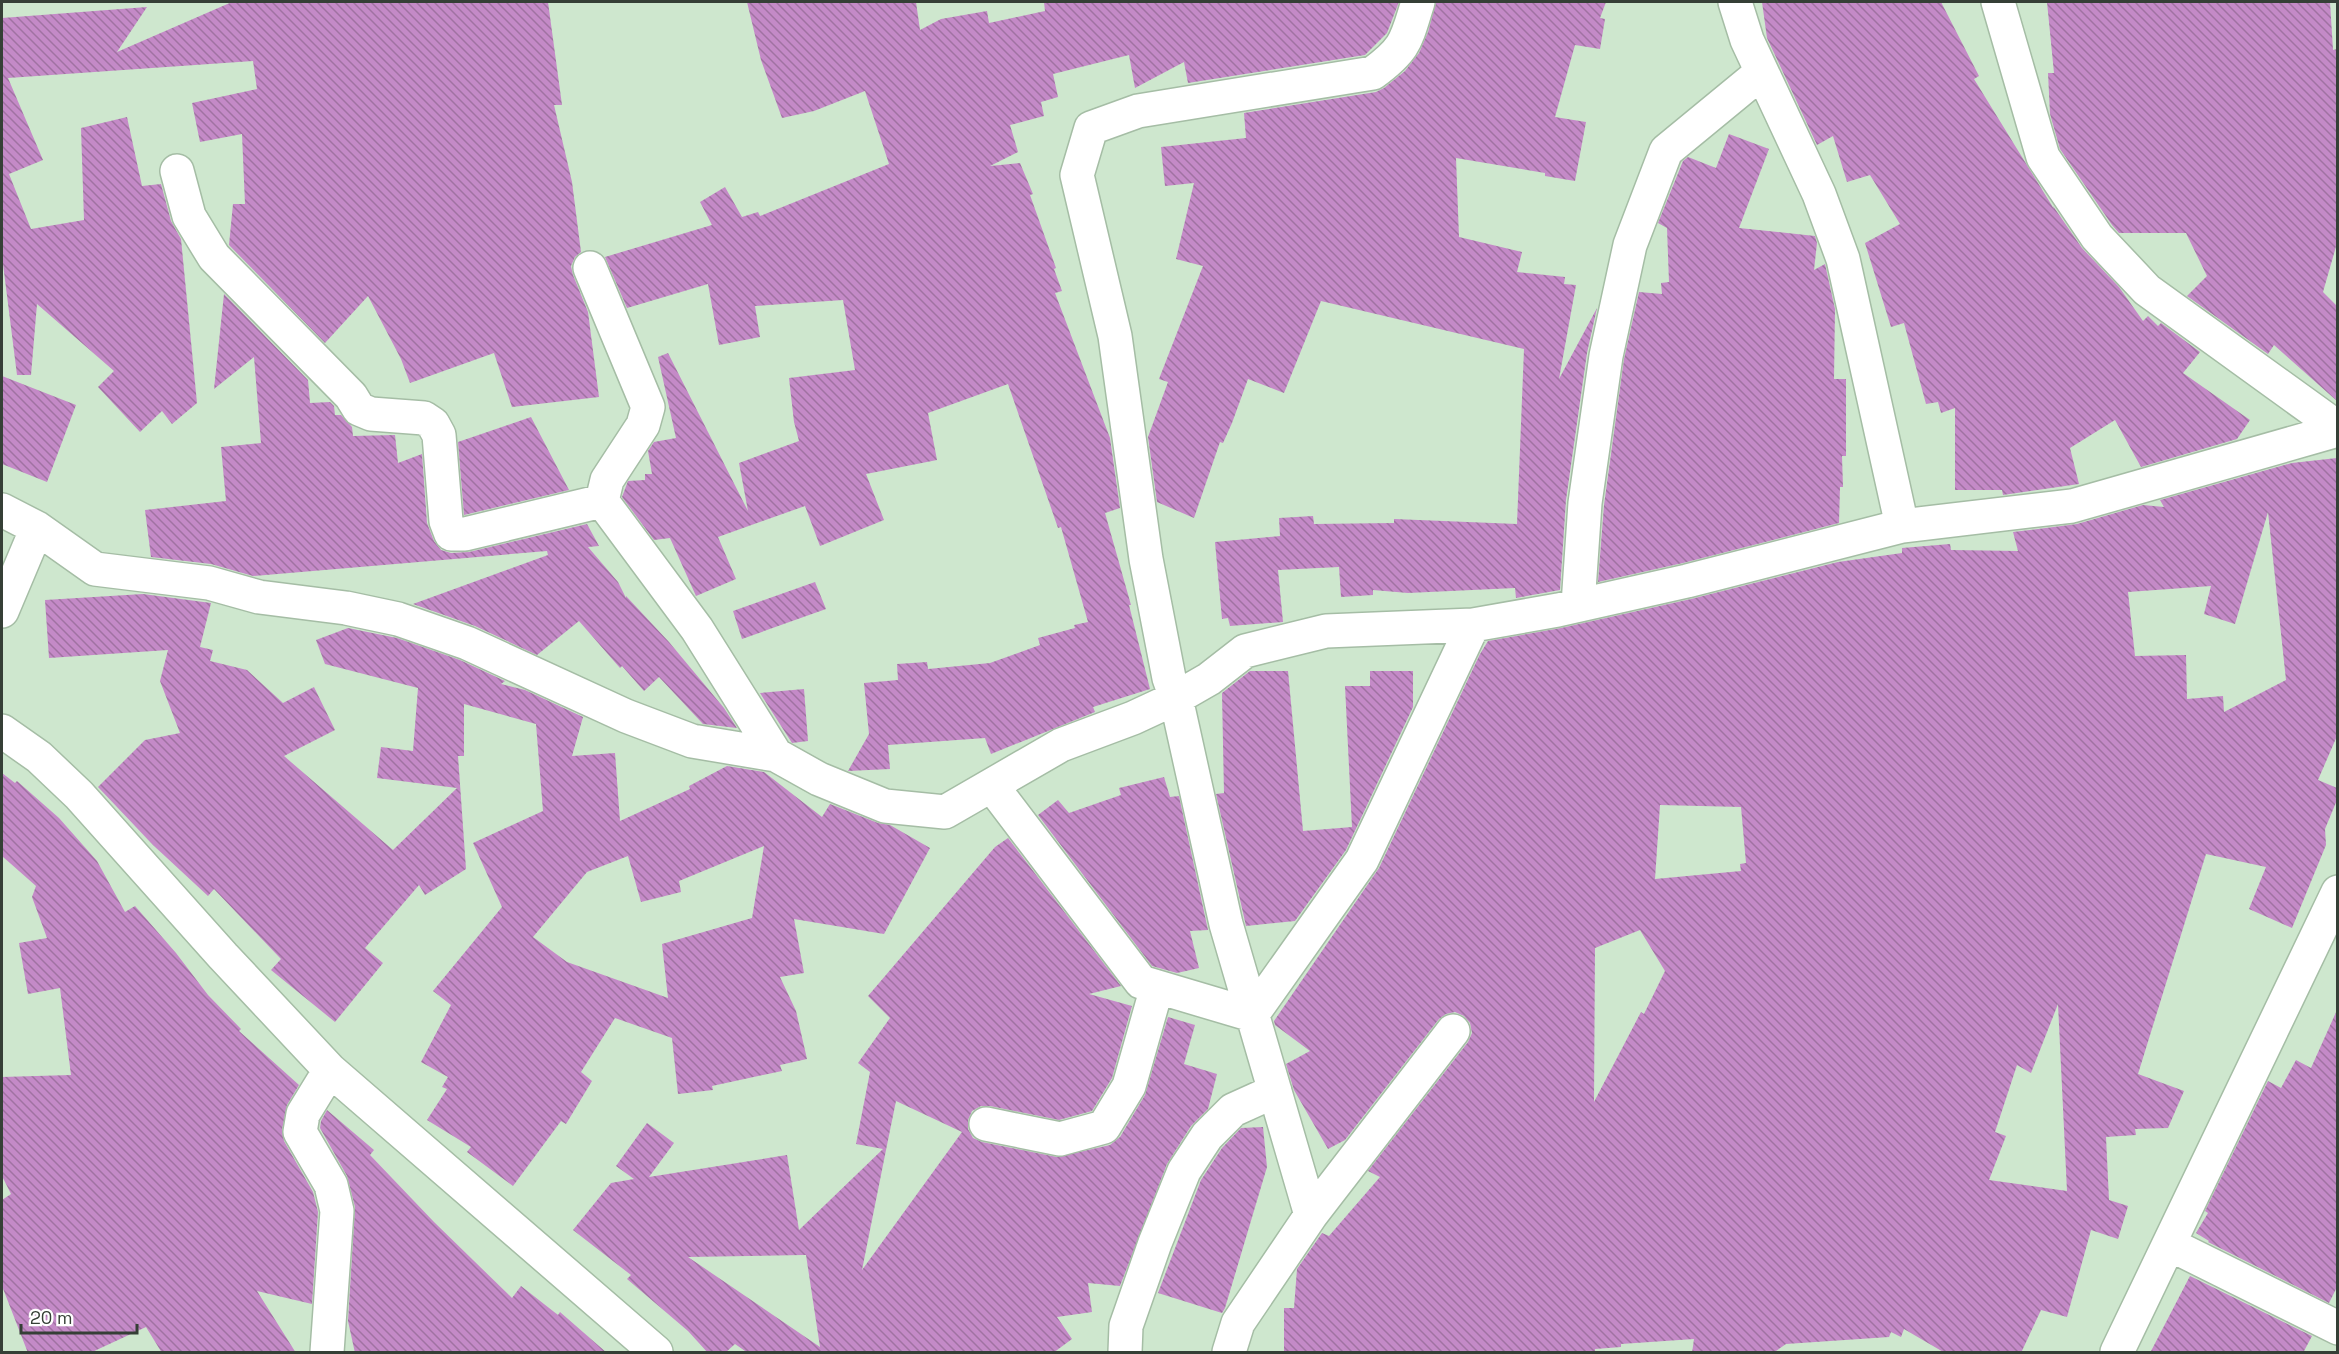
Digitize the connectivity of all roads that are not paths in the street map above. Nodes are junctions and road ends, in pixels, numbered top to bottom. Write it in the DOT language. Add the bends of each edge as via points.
graph roads {
  1 [pos="1418,2"];
  2 [pos="1735,2"];
  3 [pos="1998,2"];
  4 [pos="1762,72"];
  5 [pos="177,171"];
  6 [pos="590,268"];
  7 [pos="2337,429"];
  8 [pos="602,501"];
  9 [pos="2,510"];
  10 [pos="1902,526"];
  11 [pos="37,528"];
  12 [pos="1578,605"];
  13 [pos="2,611"];
  14 [pos="1473,625"];
  15 [pos="1176,698"];
  16 [pos="2,731"];
  17 [pos="776,755"];
  18 [pos="993,786"];
  19 [pos="2337,892"];
  20 [pos="1156,987"];
  21 [pos="1252,1015"];
  22 [pos="1453,1031"];
  23 [pos="330,1070"];
  24 [pos="1275,1091"];
  25 [pos="986,1124"];
  26 [pos="1311,1215"];
  27 [pos="2169,1244"];
  28 [pos="2337,1328"];
  29 [pos="327,1353"];
  30 [pos="656,1353"];
  31 [pos="1125,1353"];
  32 [pos="1229,1353"];
  33 [pos="2117,1353"];
  1 -- 15 [label="street" via="1404,46 1373,73 1138,111 1091,128 1077,175 1115,336 1146,559"];
  2 -- 4 [label="street"];
  3 -- 7 [label="street" via="2043,157 2097,237 2147,290"];
  4 -- 10 [label="street" via="1819,194 1843,259"];
  4 -- 12 [label="street" via="1665,151 1630,245 1606,356 1585,503"];
  5 -- 8 [label="street" via="189,216 214,257 351,396 359,409 371,414 424,418 433,424 439,435 451,534"];
  6 -- 8 [label="street" via="648,407 643,425 607,480"];
  7 -- 10 [label="street" via="2072,506"];
  8 -- 17 [label="street" via="698,629"];
  9 -- 11 [label="street"];
  10 -- 12 [label="street"];
  11 -- 13 [label="street"];
  11 -- 17 [label="street" via="95,569 209,583 259,597 398,619 467,643 626,716 692,741"];
  12 -- 14 [label="street"];
  14 -- 15 [label="street" via="1326,631 1245,651"];
  14 -- 21 [label="street" via="1362,860"];
  15 -- 18 [label="street" via="1061,745"];
  15 -- 21 [label="street" via="1226,924"];
  16 -- 23 [label="street" via="39,757 79,795"];
  17 -- 18 [label="street" via="819,779 885,806 945,812"];
  18 -- 20 [label="street" via="1141,982"];
  19 -- 27 [label="street"];
  20 -- 21 [label="street"];
  20 -- 25 [label="street" via="1129,1086 1104,1127 1060,1139"];
  21 -- 24 [label="street"];
  22 -- 26 [label="street"];
  23 -- 29 [label="street" via="303,1114 300,1132 331,1185 337,1211"];
  23 -- 30 [label="street"];
  24 -- 26 [label="street"];
  24 -- 31 [label="street" via="1233,1110 1207,1136 1184,1171 1126,1326"];
  26 -- 32 [label="street" via="1238,1323"];
  27 -- 28 [label="street"];
  27 -- 33 [label="street"];
}
